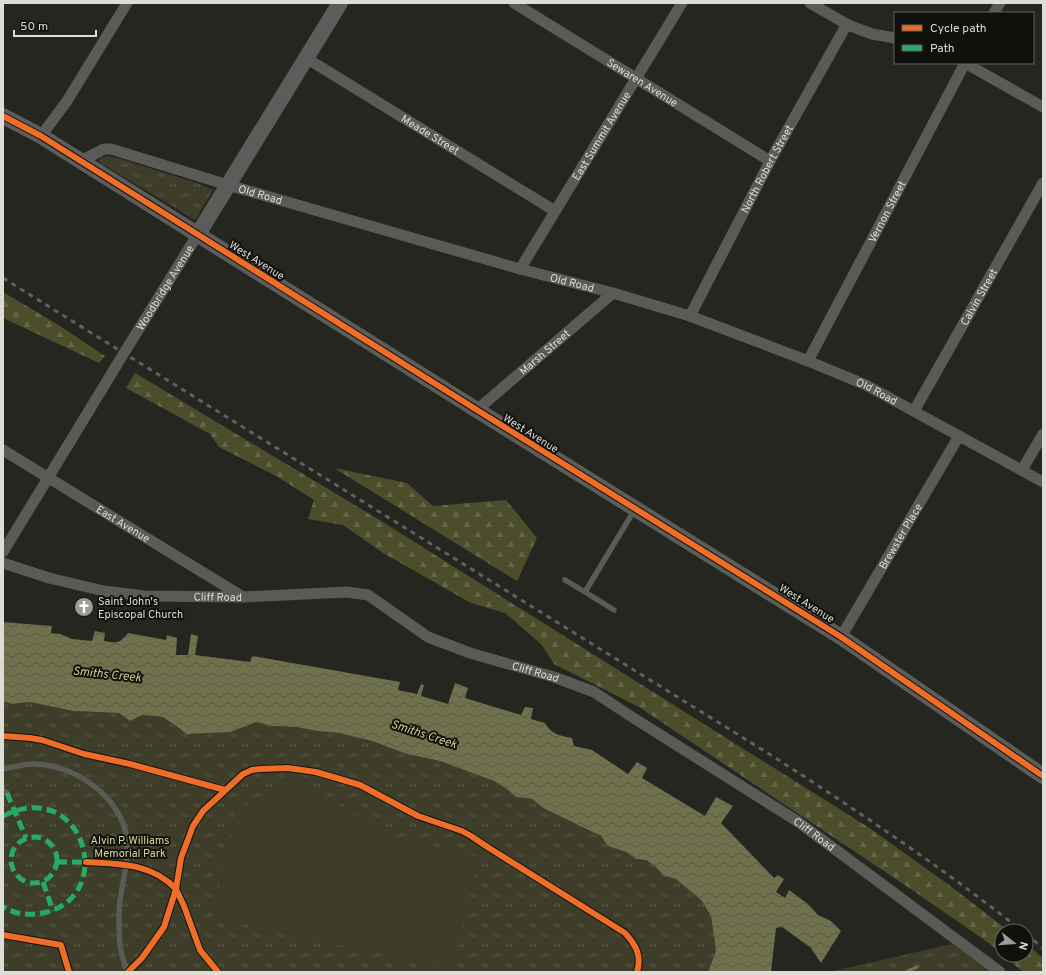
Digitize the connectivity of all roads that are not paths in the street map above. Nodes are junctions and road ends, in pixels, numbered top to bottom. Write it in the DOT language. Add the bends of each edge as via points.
graph roads {
  1 [pos="127,3"];
  2 [pos="340,3"];
  3 [pos="514,3"];
  4 [pos="682,3"];
  5 [pos="810,3"];
  6 [pos="1000,3"];
  7 [pos="995,12"];
  8 [pos="847,24"];
  9 [pos="894,38"];
  10 [pos="306,58"];
  11 [pos="964,64"];
  12 [pos="967,64"];
  13 [pos="636,78"];
  14 [pos="1043,107"];
  15 [pos="3,116"];
  16 [pos="41,136"];
  17 [pos="81,161"];
  18 [pos="770,161"];
  19 [pos="1043,183"];
  20 [pos="228,186"];
  21 [pos="555,211"];
  22 [pos="198,234"];
  23 [pos="520,269"];
  24 [pos="613,293"];
  25 [pos="690,316"];
  26 [pos="808,361"];
  27 [pos="477,410"];
  28 [pos="914,411"];
  29 [pos="1043,434"];
  30 [pos="959,436"];
  31 [pos="3,450"];
  32 [pos="1022,470"];
  33 [pos="48,478"];
  34 [pos="1043,482"];
  35 [pos="635,509"];
  36 [pos="3,552"];
  37 [pos="3,563"];
  38 [pos="565,580"];
  39 [pos="584,592"];
  40 [pos="243,597"];
  41 [pos="614,610"];
  42 [pos="841,637"];
  43 [pos="3,769"];
  44 [pos="1043,776"];
  45 [pos="128,972"];
  46 [pos="1000,972"];
  1 -- 16 [label="street" via="67,101"];
  2 -- 10 [label="street, Woodbridge Avenue"];
  3 -- 13 [label="street, Sewaren Avenue"];
  4 -- 13 [label="street, East Summit Avenue"];
  5 -- 8 [label="street"];
  6 -- 7 [label="street"];
  8 -- 9 [label="street" via="872,34"];
  8 -- 18 [label="street, North Robert Street"];
  10 -- 20 [label="street, Woodbridge Avenue"];
  10 -- 21 [label="street, Meade Street"];
  11 -- 26 [label="street, Vernon Street"];
  12 -- 14 [label="street"];
  13 -- 18 [label="street, Sewaren Avenue"];
  13 -- 21 [label="street, East Summit Avenue"];
  15 -- 16 [label="street, West Avenue"];
  16 -- 17 [label="street, West Avenue"];
  17 -- 20 [label="street, Old Road" via="104,149 111,149"];
  17 -- 22 [label="street, West Avenue"];
  18 -- 25 [label="street, North Robert Street"];
  19 -- 28 [label="street, Calvin Street"];
  20 -- 22 [label="street, Woodbridge Avenue"];
  20 -- 23 [label="street, Old Road"];
  21 -- 23 [label="street, East Summit Avenue"];
  22 -- 27 [label="street, West Avenue"];
  22 -- 33 [label="street, Woodbridge Avenue"];
  23 -- 24 [label="street, Old Road"];
  24 -- 25 [label="street, Old Road"];
  24 -- 27 [label="street, Marsh Street"];
  25 -- 26 [label="street, Old Road"];
  26 -- 28 [label="street, Old Road" via="866,385"];
  27 -- 35 [label="street, West Avenue"];
  28 -- 30 [label="street, Old Road"];
  29 -- 32 [label="street"];
  30 -- 32 [label="street, Old Road"];
  30 -- 42 [label="street, Brewster Place"];
  31 -- 33 [label="street, East Avenue"];
  32 -- 34 [label="street, Old Road"];
  33 -- 36 [label="street, Woodbridge Avenue"];
  33 -- 40 [label="street, East Avenue"];
  35 -- 39 [label="lane"];
  35 -- 42 [label="street, West Avenue"];
  37 -- 40 [label="street, Cliff Road" via="49,578 104,591 145,596"];
  38 -- 39 [label="lane"];
  39 -- 41 [label="lane"];
  40 -- 46 [label="street, Cliff Road" via="347,592 368,595 428,637 470,653 554,676 594,692 797,821"];
  42 -- 44 [label="street, West Avenue"];
  43 -- 45 [label="lane" via="31,764 50,766 70,772 92,785 109,800 120,818 127,839 127,861 119,912 120,946"];
}
